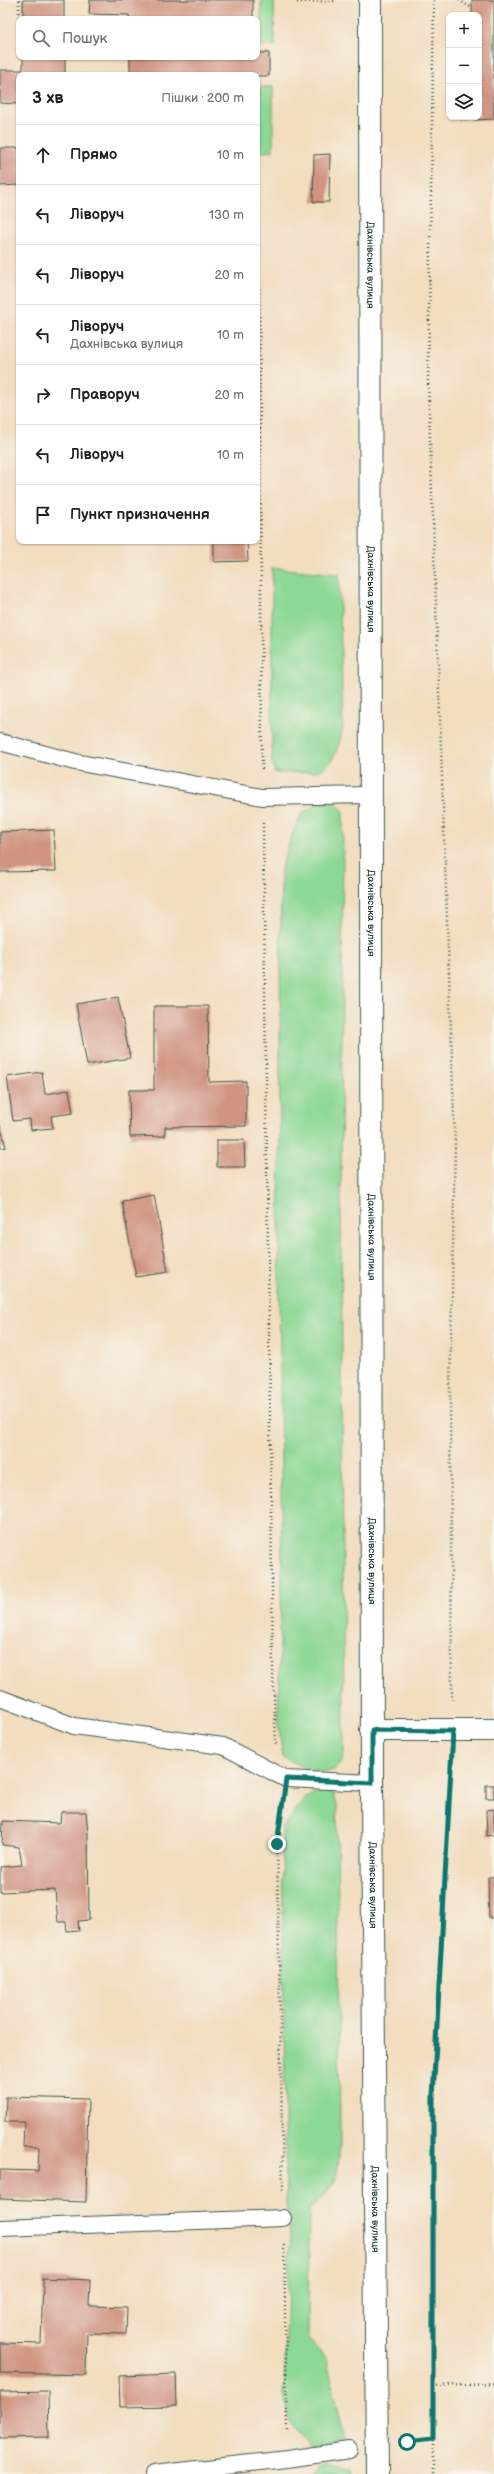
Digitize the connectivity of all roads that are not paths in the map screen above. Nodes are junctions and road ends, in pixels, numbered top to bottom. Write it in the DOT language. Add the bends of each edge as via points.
graph roads {
  1 [pos="370,0"];
  2 [pos="0,742"];
  3 [pos="371,795"];
  4 [pos="0,1698"];
  5 [pos="372,1730"];
  6 [pos="494,1730"];
  7 [pos="372,1783"];
  8 [pos="283,2218"];
  9 [pos="0,2228"];
  10 [pos="349,2450"];
  11 [pos="153,2474"];
  12 [pos="377,2474"];
  1 -- 3 [label="main road, Дахнівська вулиця"];
  2 -- 3 [label="lane" via="75,762 262,797"];
  3 -- 5 [label="main road, Дахнівська вулиця"];
  4 -- 7 [label="lane" via="74,1726 223,1746 286,1779"];
  5 -- 6 [label="main road"];
  5 -- 7 [label="main road, Дахнівська вулиця"];
  7 -- 12 [label="main road, Дахнівська вулиця"];
  8 -- 9 [label="lane"];
  10 -- 11 [label="lane"];
}
